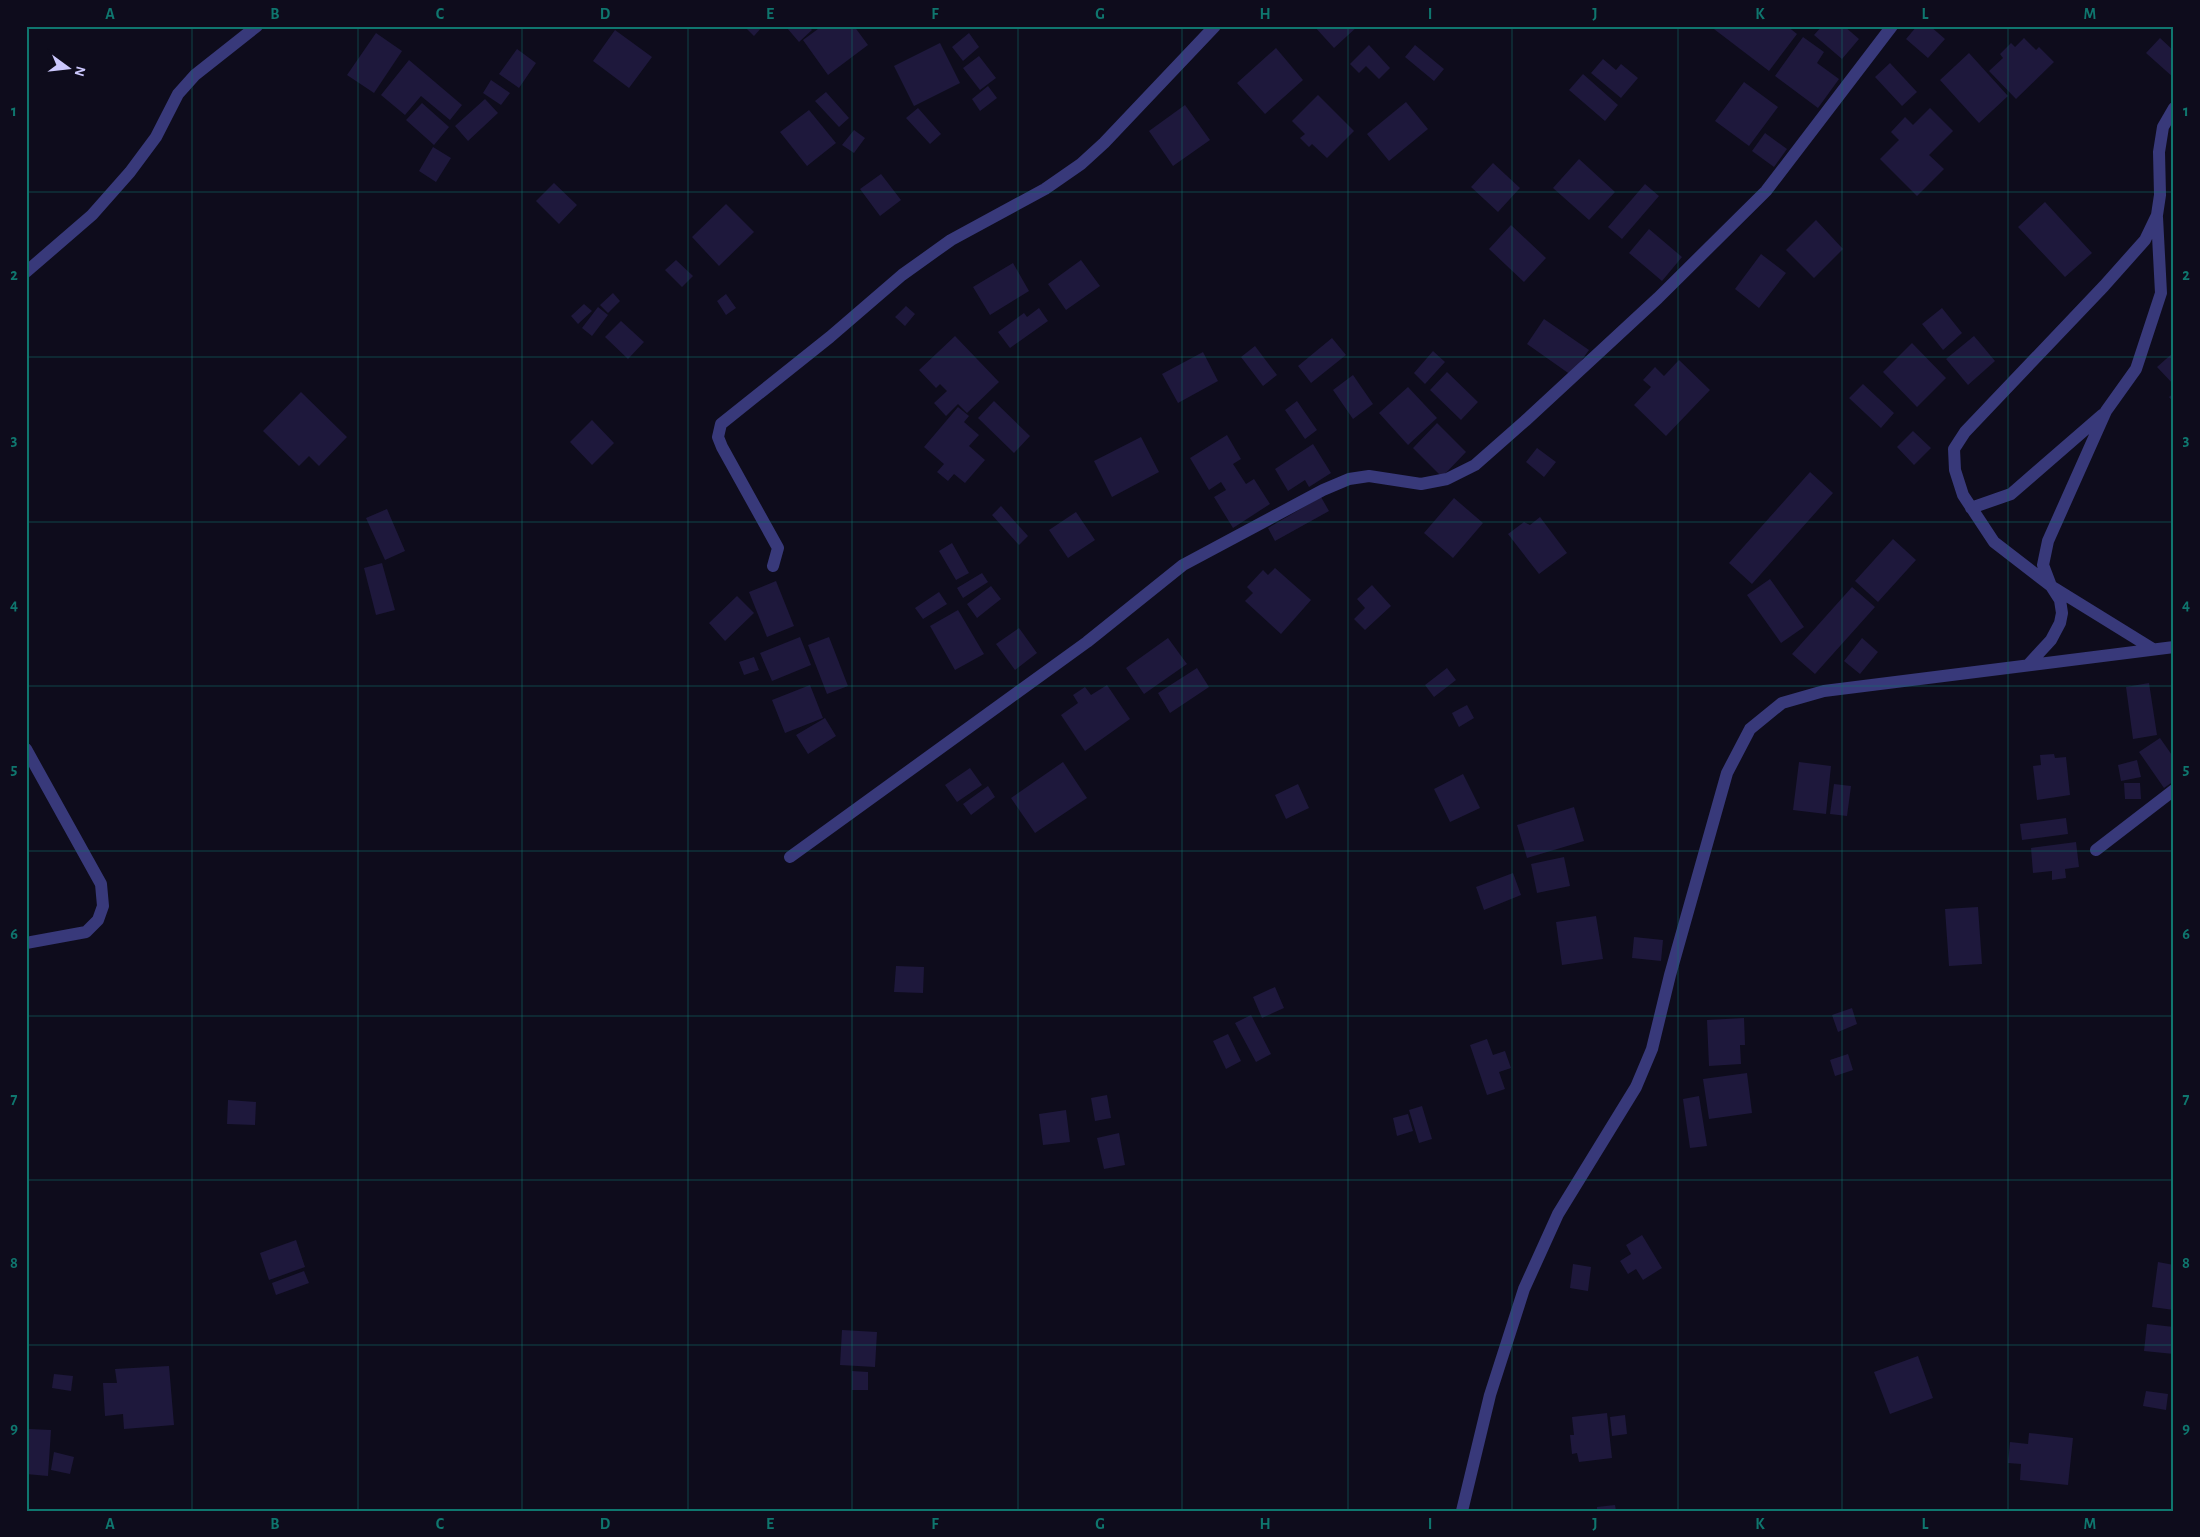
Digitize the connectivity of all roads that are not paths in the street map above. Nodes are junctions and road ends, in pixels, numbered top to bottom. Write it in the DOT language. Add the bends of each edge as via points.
graph roads {
  1 [pos="257,26"];
  2 [pos="1215,26"];
  3 [pos="1892,26"];
  4 [pos="2174,108"];
  5 [pos="2157,215"];
  6 [pos="26,272"];
  7 [pos="2106,411"];
  8 [pos="1972,508"];
  9 [pos="773,566"];
  10 [pos="2051,586"];
  11 [pos="2174,646"];
  12 [pos="2153,649"];
  13 [pos="2028,665"];
  14 [pos="26,748"];
  15 [pos="2174,790"];
  16 [pos="2096,850"];
  17 [pos="790,857"];
  18 [pos="26,943"];
  19 [pos="1462,1511"];
  1 -- 6 [label="street" via="195,75 178,94 156,137 130,172 92,216"];
  2 -- 9 [label="street" via="1081,164 1045,189 951,240 902,275 721,424 718,437 722,447 778,548"];
  3 -- 17 [label="street" via="1766,191 1658,298 1474,465 1447,479 1421,484 1369,476 1349,479 1184,565 1087,642"];
  4 -- 5 [label="street" via="2163,126"];
  5 -- 7 [label="street" via="2161,293 2136,368"];
  5 -- 8 [label="street" via="2145,240 1954,449 1955,470 1963,495"];
  7 -- 8 [label="street" via="2011,494"];
  7 -- 10 [label="street" via="2048,541 2044,565"];
  8 -- 10 [label="street" via="1994,542"];
  10 -- 12 [label="street"];
  10 -- 13 [label="street" via="2060,600 2060,623 2051,640"];
  11 -- 12 [label="street"];
  12 -- 13 [label="street"];
  13 -- 19 [label="street" via="1824,691 1782,703 1750,729 1728,773 1652,1049 1636,1087 1558,1214 1524,1289 1490,1394"];
  14 -- 18 [label="street" via="101,884 103,906 98,920 86,932"];
  15 -- 16 [label="street"];
}
